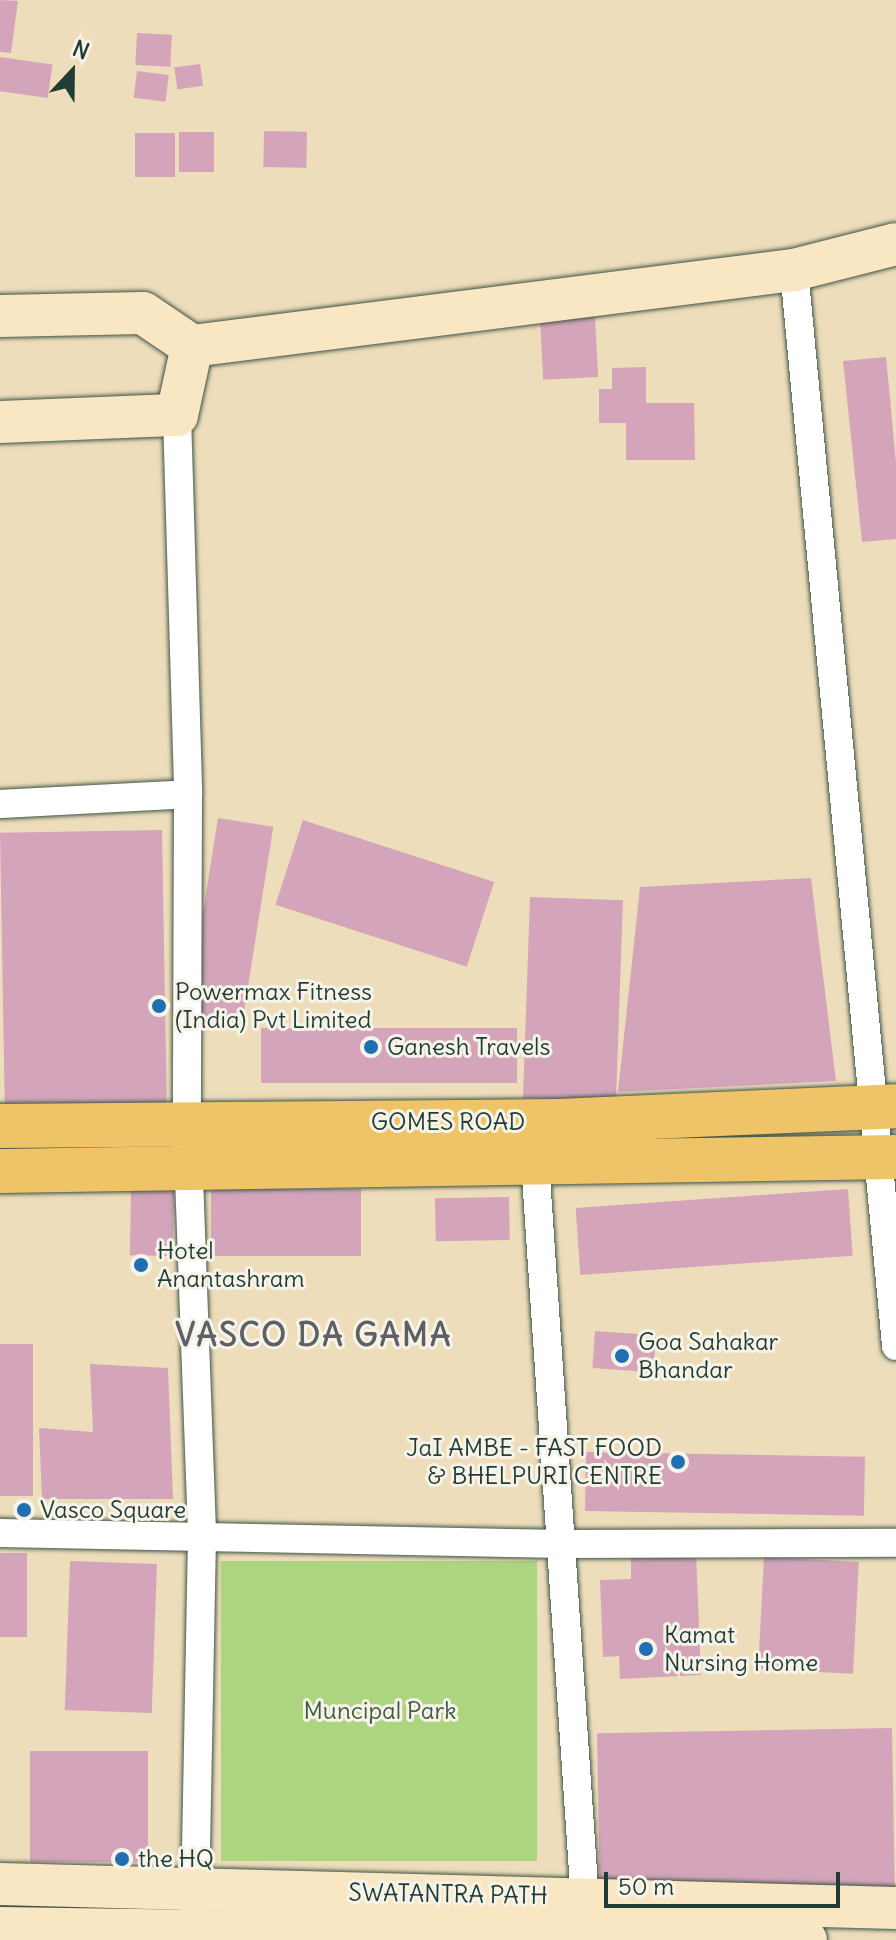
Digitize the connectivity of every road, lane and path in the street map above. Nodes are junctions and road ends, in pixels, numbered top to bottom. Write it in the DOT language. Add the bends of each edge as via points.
graph roads {
  1 [pos="896,244"];
  2 [pos="794,270"];
  3 [pos="0,316"];
  4 [pos="192,346"];
  5 [pos="177,415"];
  6 [pos="0,422"];
  7 [pos="188,794"];
  8 [pos="0,804"];
  9 [pos="886,1106"];
  10 [pos="532,1121"];
  11 [pos="187,1123"];
  12 [pos="0,1126"];
  13 [pos="888,1158"];
  14 [pos="536,1165"];
  15 [pos="190,1166"];
  16 [pos="0,1171"];
  17 [pos="896,1346"];
  18 [pos="0,1533"];
  19 [pos="202,1537"];
  20 [pos="896,1543"];
  21 [pos="565,1544"];
  22 [pos="0,1884"];
  23 [pos="195,1889"];
  24 [pos="896,1908"];
  25 [pos="586,1917"];
  26 [pos="0,1928"];
  27 [pos="196,1930"];
  28 [pos="806,1940"];
  1 -- 2 [label="street"];
  2 -- 4 [label="street"];
  2 -- 9 [label="street"];
  3 -- 4 [label="street" via="143,313"];
  4 -- 5 [label="street"];
  5 -- 6 [label="street"];
  5 -- 7 [label="street"];
  7 -- 8 [label="street"];
  7 -- 11 [label="street"];
  9 -- 10 [label="main road, GOMES ROAD"];
  9 -- 13 [label="street"];
  10 -- 11 [label="main road, GOMES ROAD"];
  10 -- 14 [label="street"];
  11 -- 12 [label="main road, GOMES ROAD"];
  11 -- 15 [label="street"];
  13 -- 14 [label="main road, GOMES ROAD"];
  13 -- 17 [label="street"];
  14 -- 15 [label="main road, GOMES ROAD"];
  14 -- 21 [label="street"];
  15 -- 16 [label="main road, GOMES ROAD"];
  15 -- 19 [label="street"];
  18 -- 19 [label="street"];
  19 -- 21 [label="street"];
  19 -- 23 [label="street"];
  20 -- 21 [label="street"];
  21 -- 25 [label="street"];
  22 -- 23 [label="street, SWATANTRA PATH"];
  23 -- 25 [label="street, SWATANTRA PATH"];
  23 -- 27 [label="street"];
  24 -- 25 [label="street, SWATANTRA PATH"];
  25 -- 27 [label="street, SWATANTRA PATH"];
  25 -- 28 [label="street, SWATANTRA PATH"];
  26 -- 27 [label="street, SWATANTRA PATH"];
}
